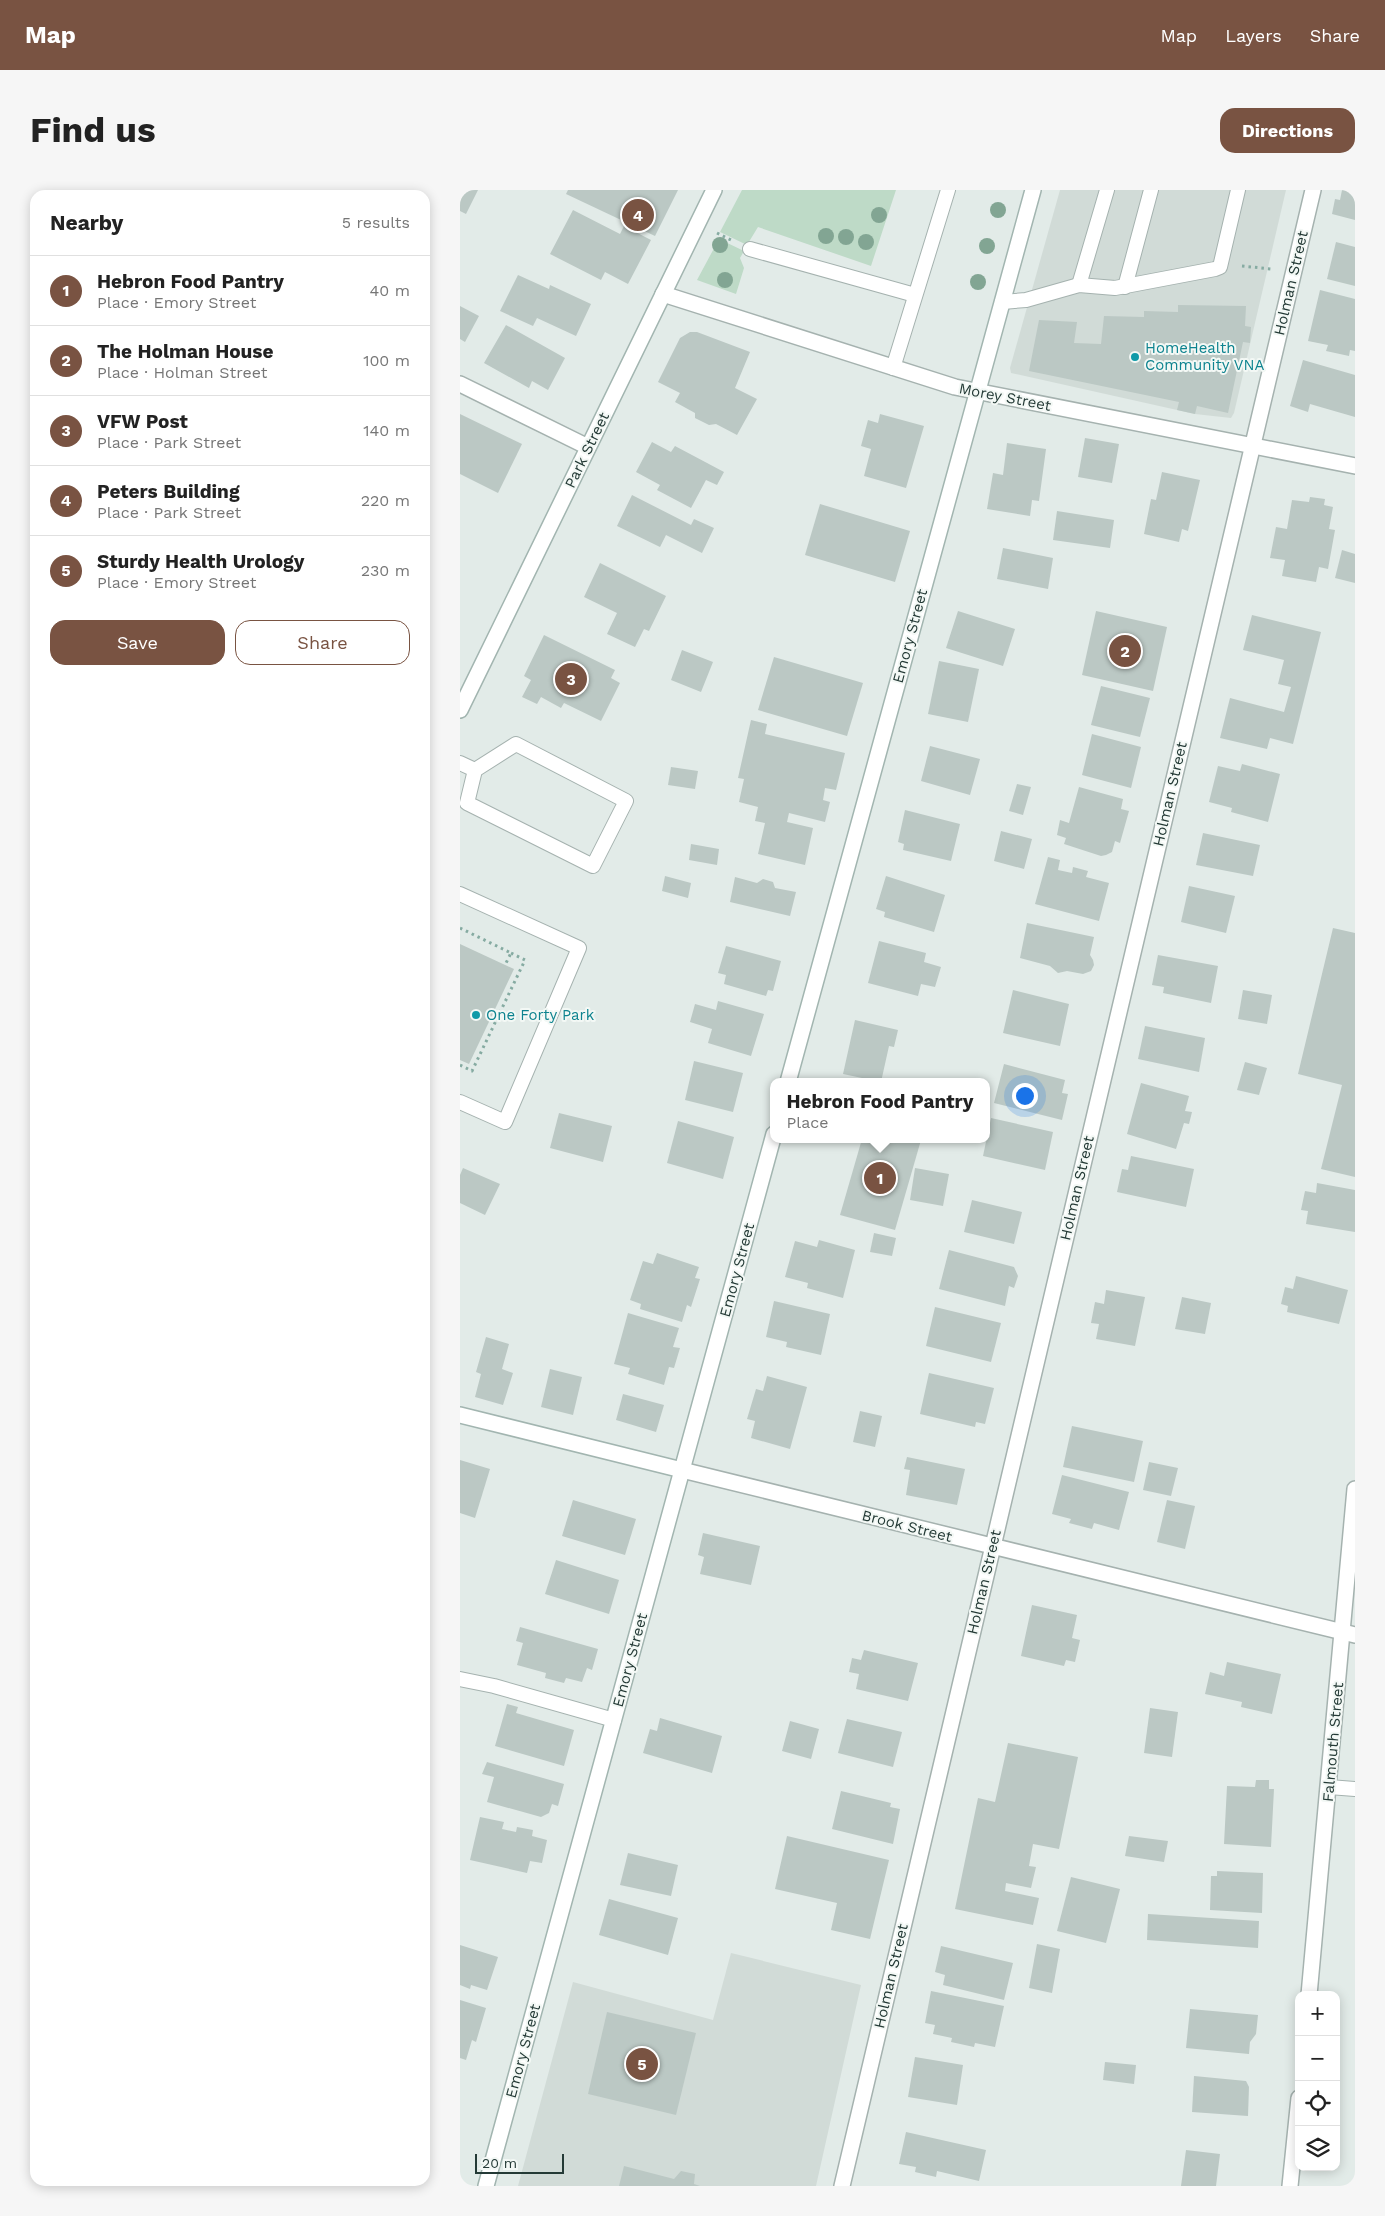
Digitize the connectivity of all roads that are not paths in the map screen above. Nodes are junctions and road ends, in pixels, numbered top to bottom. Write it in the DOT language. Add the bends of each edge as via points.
graph roads {
  1 [pos="714,190"];
  2 [pos="948,190"];
  3 [pos="1034,190"];
  4 [pos="1107,190"];
  5 [pos="1151,190"];
  6 [pos="1238,190"];
  7 [pos="1313,190"];
  8 [pos="750,249"];
  9 [pos="1079,285"];
  10 [pos="1125,287"];
  11 [pos="663,294"];
  12 [pos="915,294"];
  13 [pos="1002,302"];
  14 [pos="893,368"];
  15 [pos="460,384"];
  16 [pos="977,392"];
  17 [pos="1252,446"];
  18 [pos="588,447"];
  19 [pos="1355,466"];
  20 [pos="461,706"];
  21 [pos="460,763"];
  22 [pos="475,770"];
  23 [pos="460,894"];
  24 [pos="789,1078"];
  25 [pos="460,1102"];
  26 [pos="772,1143"];
  27 [pos="460,1415"];
  28 [pos="682,1470"];
  29 [pos="1355,1489"];
  30 [pos="993,1547"];
  31 [pos="1349,1634"];
  32 [pos="460,1679"];
  33 [pos="614,1720"];
  34 [pos="1329,1787"];
  35 [pos="1355,1788"];
  36 [pos="1309,1991"];
  37 [pos="1296,2126"];
  38 [pos="486,2186"];
  39 [pos="842,2186"];
  40 [pos="1290,2186"];
  1 -- 11 [label="street, Park Street"];
  2 -- 12 [label="lane"];
  3 -- 13 [label="street, Emory Street"];
  4 -- 9 [label="lane"];
  5 -- 10 [label="lane"];
  6 -- 10 [label="lane" via="1220,267"];
  7 -- 17 [label="street, Holman Street"];
  8 -- 12 [label="lane"];
  9 -- 10 [label="lane"];
  9 -- 13 [label="lane" via="1026,300"];
  11 -- 14 [label="street, Morey Street"];
  11 -- 18 [label="street, Park Street"];
  12 -- 14 [label="lane"];
  13 -- 16 [label="street, Emory Street"];
  14 -- 16 [label="street, Morey Street"];
  15 -- 18 [label="street"];
  16 -- 17 [label="street, Morey Street"];
  16 -- 24 [label="street, Emory Street"];
  17 -- 19 [label="street, Morey Street"];
  17 -- 30 [label="street, Holman Street"];
  18 -- 20 [label="street, Park Street"];
  21 -- 22 [label="lane"];
  22 -- 22 [label="lane" via="467,803 593,866 626,801 516,744"];
  23 -- 25 [label="lane" via="579,948 505,1122"];
  26 -- 28 [label="street, Emory Street"];
  27 -- 28 [label="street, Brook Street"];
  28 -- 30 [label="street, Brook Street"];
  28 -- 33 [label="street, Emory Street"];
  29 -- 31 [label="street, Falmouth Street"];
  30 -- 31 [label="street, Brook Street"];
  30 -- 39 [label="street, Holman Street"];
  31 -- 34 [label="street, Falmouth Street"];
  32 -- 33 [label="lane"];
  33 -- 38 [label="street, Emory Street"];
  34 -- 35 [label="lane"];
  34 -- 36 [label="street, Falmouth Street"];
  37 -- 40 [label="street"];
}
